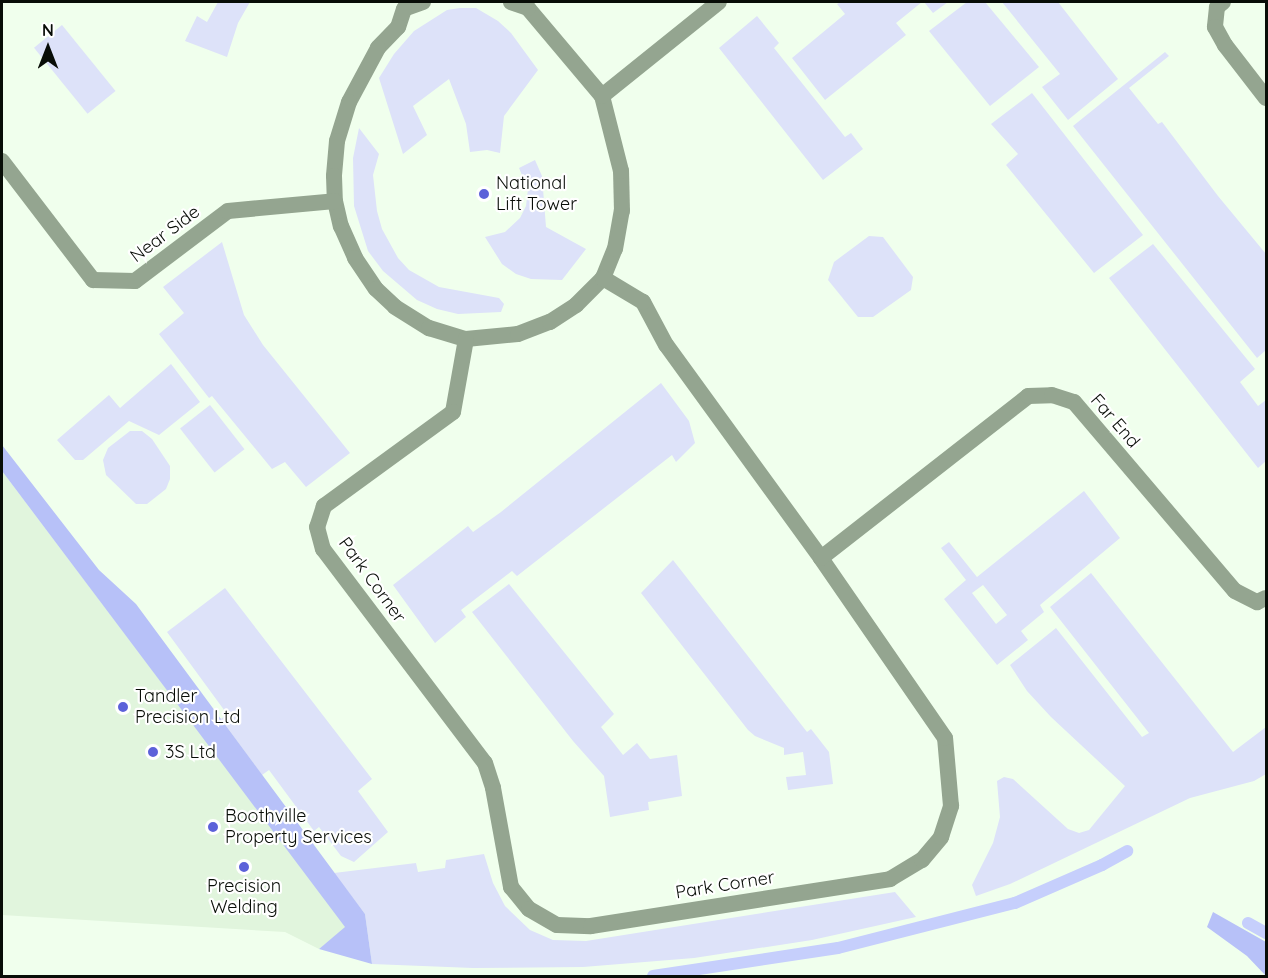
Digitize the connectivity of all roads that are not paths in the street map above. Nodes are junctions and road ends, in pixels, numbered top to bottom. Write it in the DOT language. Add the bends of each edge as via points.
graph roads {
  1 [pos="423,2"];
  2 [pos="511,2"];
  3 [pos="719,2"];
  4 [pos="1223,2"];
  5 [pos="407,5"];
  6 [pos="526,5"];
  7 [pos="602,96"];
  8 [pos="1266,98"];
  9 [pos="2,161"];
  10 [pos="335,201"];
  11 [pos="603,278"];
  12 [pos="466,339"];
  13 [pos="821,558"];
  14 [pos="1266,598"];
  1 -- 5 [label="street"];
  2 -- 6 [label="street"];
  3 -- 7 [label="street"];
  4 -- 8 [label="street" via="1217,7 1215,27"];
  5 -- 10 [label="street" via="398,27 378,48 349,102 338,141"];
  6 -- 7 [label="street"];
  7 -- 11 [label="street" via="621,171 622,211 615,249"];
  9 -- 10 [label="street, Near Side" via="93,280 135,281 228,211"];
  10 -- 12 [label="street" via="355,258 376,289 395,307 429,328"];
  11 -- 12 [label="street" via="576,304 549,322 518,333"];
  11 -- 13 [label="street, Park Corner" via="643,302 666,345"];
  12 -- 13 [label="street, Park Corner" via="453,412 324,506 317,527 323,549 485,763 511,887 529,909 557,925 591,926 890,879 922,860 940,837 951,806 945,738"];
  13 -- 14 [label="street, Far End" via="1028,396 1052,395 1074,402 1235,591 1257,602"];
}
